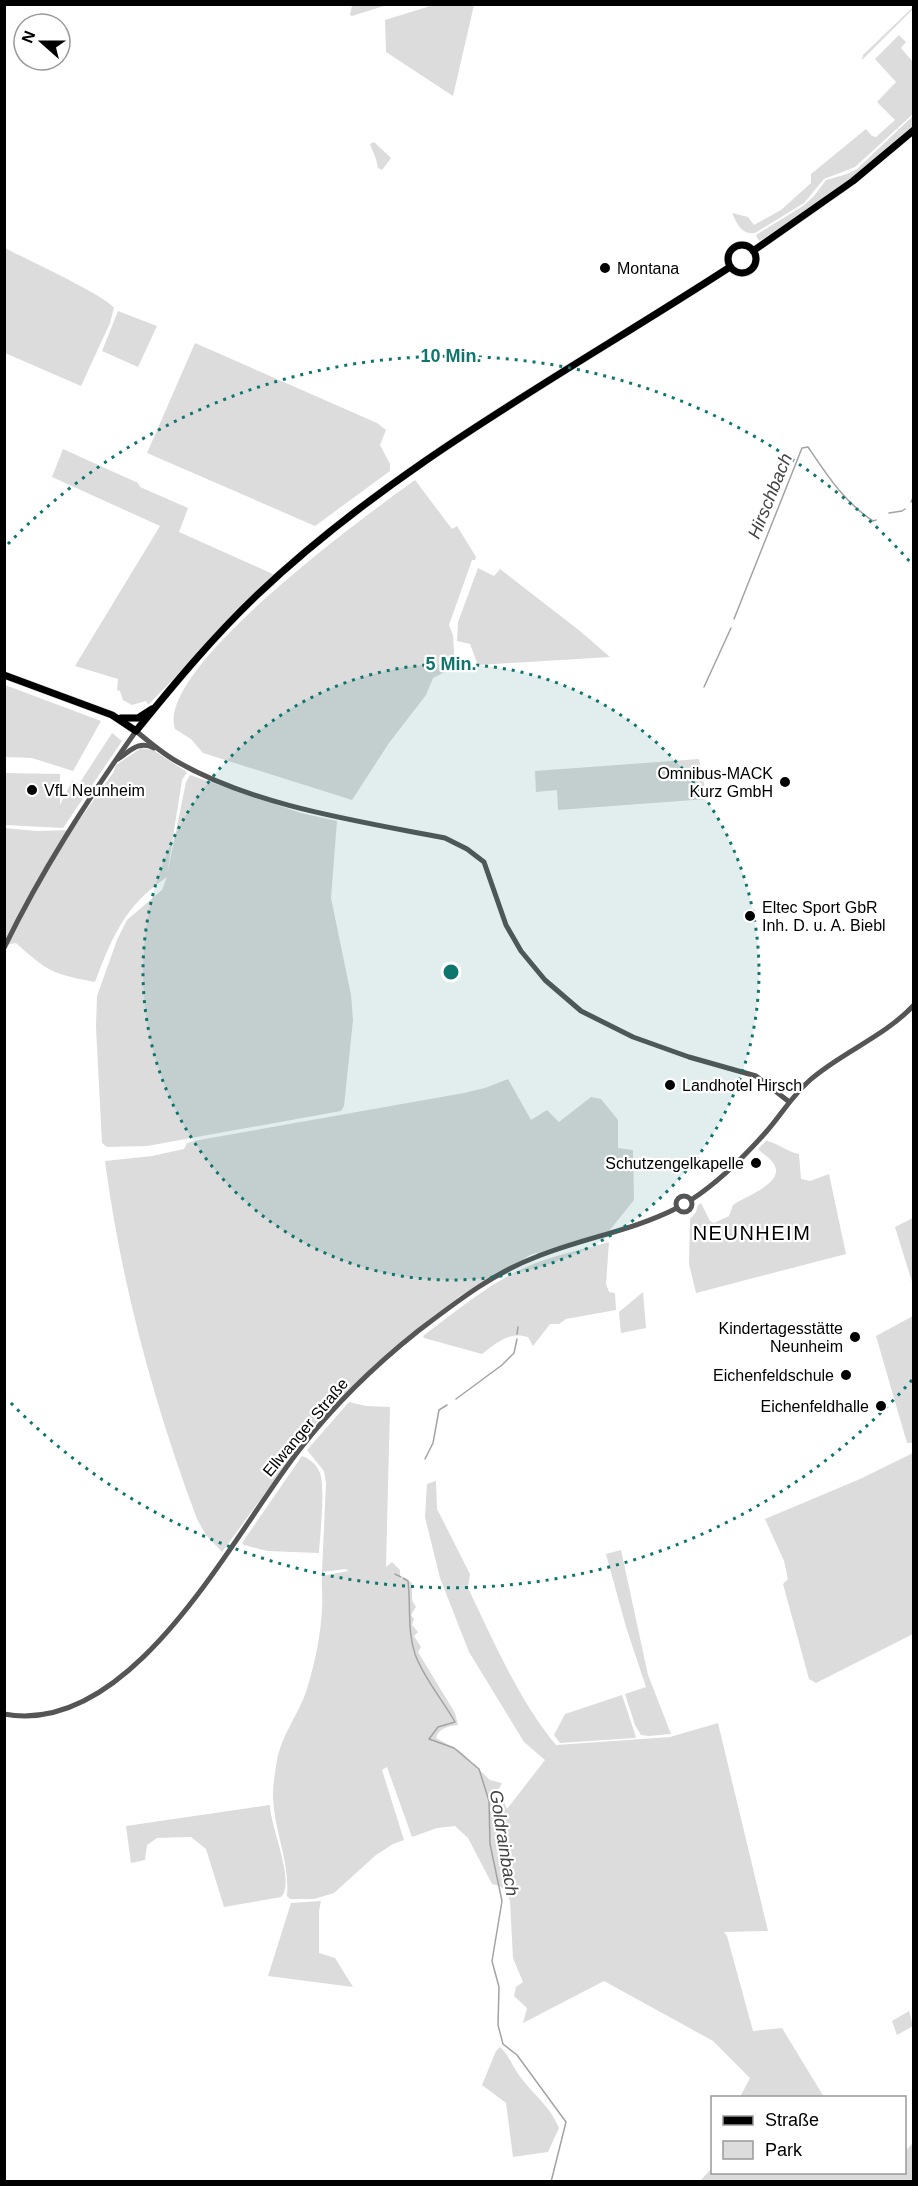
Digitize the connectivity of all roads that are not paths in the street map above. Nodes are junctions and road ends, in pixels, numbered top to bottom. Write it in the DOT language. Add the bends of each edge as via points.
graph roads {
  1 [pos="914,130"];
  2 [pos="753,251"];
  3 [pos="730,267"];
  4 [pos="4,675"];
  5 [pos="156,706"];
  6 [pos="118,718"];
  7 [pos="136,731"];
  8 [pos="161,751"];
  9 [pos="114,763"];
  10 [pos="4,948"];
  11 [pos="914,1005"];
  12 [pos="788,1101"];
  13 [pos="691,1200"];
  14 [pos="677,1208"];
  15 [pos="4,1714"];
  1 -- 2 [label="main road" via="853,181"];
  2 -- 3 [label="main road" via="743,245 732,249"];
  2 -- 3 [label="main road" via="755,264 749,271 741,273"];
  3 -- 5 [label="main road" via="463,436 342,522 257,595"];
  4 -- 6 [label="main road"];
  5 -- 6 [label="main road" via="138,718"];
  5 -- 7 [label="main road"];
  6 -- 7 [label="main road"];
  7 -- 8 [label="street"];
  7 -- 9 [label="street"];
  8 -- 9 [label="street" via="149,745 136,746"];
  8 -- 12 [label="street" via="206,776 264,798 445,838 467,849 484,862 506,926 522,951 545,980 581,1011 633,1037 756,1076"];
  9 -- 10 [label="street" via="47,864"];
  11 -- 12 [label="street, Ellwanger Straße"];
  12 -- 13 [label="street, Ellwanger Straße" via="767,1131 729,1172"];
  13 -- 14 [label="street, Ellwanger Straße" via="680,1197"];
  13 -- 14 [label="street, Ellwanger Straße" via="688,1211"];
  14 -- 15 [label="street, Ellwanger Straße" via="641,1224 536,1257 494,1278 448,1309 381,1363 329,1414 272,1486 204,1587 165,1636 99,1691 68,1708 38,1715"];
}
